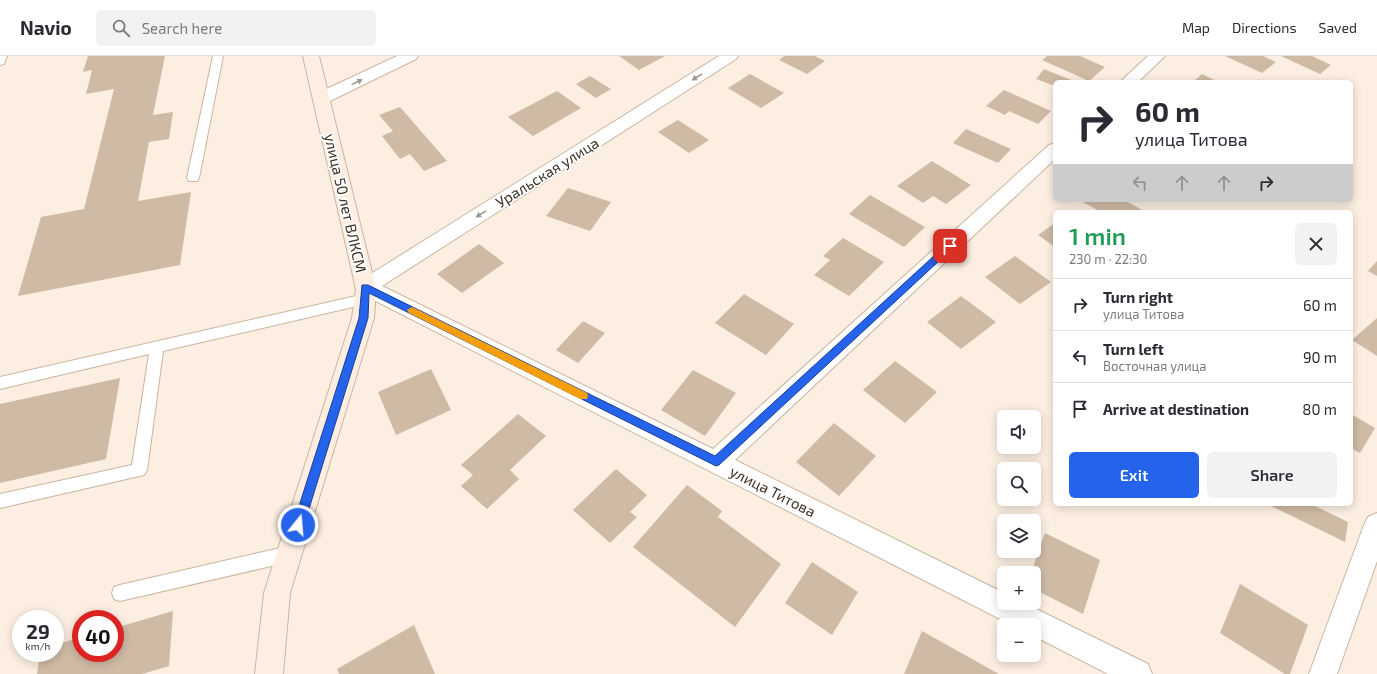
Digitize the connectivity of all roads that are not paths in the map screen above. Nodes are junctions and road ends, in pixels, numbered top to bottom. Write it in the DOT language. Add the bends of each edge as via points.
graph roads {
  1 [pos="2,56"];
  2 [pos="218,56"];
  3 [pos="311,56"];
  4 [pos="410,56"];
  5 [pos="730,56"];
  6 [pos="1157,56"];
  7 [pos="0,62"];
  8 [pos="1130,80"];
  9 [pos="322,98"];
  10 [pos="1053,151"];
  11 [pos="193,178"];
  12 [pos="365,293"];
  13 [pos="157,347"];
  14 [pos="0,383"];
  15 [pos="716,462"];
  16 [pos="0,500"];
  17 [pos="1377,525"];
  18 [pos="289,554"];
  19 [pos="120,593"];
  20 [pos="269,674"];
  21 [pos="1138,674"];
  22 [pos="1323,674"];
  1 -- 7 [label="lane"];
  2 -- 11 [label="lane"];
  3 -- 9 [label="street, улица 50 лет ВЛКСМ"];
  9 -- 4 [label="street, one-way"];
  5 -- 12 [label="street, Уральская улица, one-way"];
  6 -- 8 [label="street"];
  9 -- 12 [label="street, улица 50 лет ВЛКСМ"];
  10 -- 15 [label="street"];
  12 -- 13 [label="lane"];
  12 -- 15 [label="street, улица Титова"];
  12 -- 18 [label="street, улица 50 лет ВЛКСМ" via="363,318"];
  13 -- 14 [label="lane"];
  13 -- 16 [label="lane" via="139,470"];
  15 -- 21 [label="street, улица Титова"];
  17 -- 22 [label="street"];
  18 -- 19 [label="lane"];
  18 -- 20 [label="street, улица 50 лет ВЛКСМ" via="277,593"];
}
